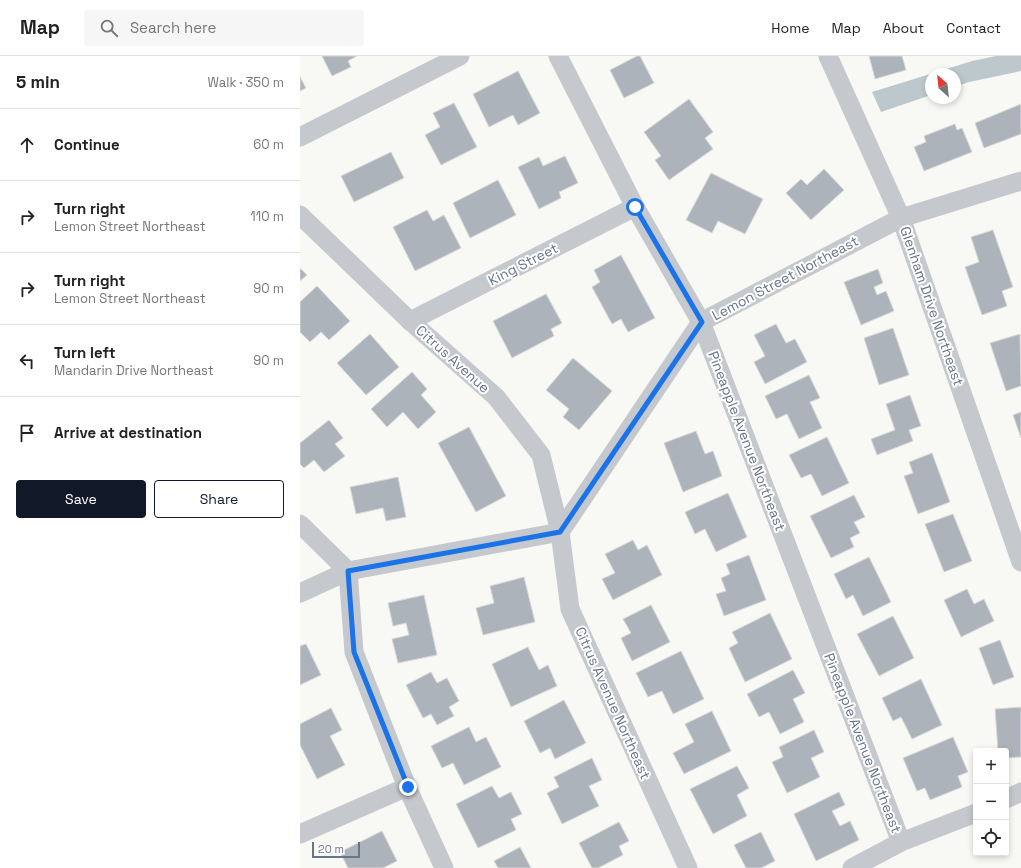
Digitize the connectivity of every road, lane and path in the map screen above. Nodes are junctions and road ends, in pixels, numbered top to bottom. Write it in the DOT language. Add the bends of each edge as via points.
graph roads {
  1 [pos="460,56"];
  2 [pos="558,56"];
  3 [pos="828,56"];
  4 [pos="300,137"];
  5 [pos="1021,181"];
  6 [pos="635,207"];
  7 [pos="300,215"];
  8 [pos="901,218"];
  9 [pos="410,321"];
  10 [pos="702,322"];
  11 [pos="300,524"];
  12 [pos="560,532"];
  13 [pos="1021,562"];
  14 [pos="348,571"];
  15 [pos="300,593"];
  16 [pos="408,787"];
  17 [pos="1021,792"];
  18 [pos="1009,798"];
  19 [pos="973,814"];
  20 [pos="300,834"];
  21 [pos="901,842"];
  22 [pos="444,868"];
  23 [pos="688,868"];
  24 [pos="852,868"];
  1 -- 4 [label="street"];
  2 -- 6 [label="street, Pineapple Avenue Northeast"];
  3 -- 8 [label="street, Glenham Drive Northeast"];
  5 -- 8 [label="street, Lemon Street Northeast"];
  6 -- 9 [label="street, King Street"];
  6 -- 10 [label="street, Pineapple Avenue Northeast"];
  7 -- 9 [label="street, Citrus Avenue"];
  8 -- 10 [label="street, Lemon Street Northeast"];
  8 -- 13 [label="street, Glenham Drive Northeast"];
  9 -- 12 [label="street, Citrus Avenue" via="496,397 541,455"];
  10 -- 12 [label="street, Lemon Street Northeast"];
  10 -- 21 [label="street, Pineapple Avenue Northeast"];
  11 -- 14 [label="street"];
  12 -- 14 [label="street"];
  12 -- 23 [label="street, Citrus Avenue Northeast" via="570,609"];
  14 -- 15 [label="street"];
  14 -- 16 [label="street" via="354,652"];
  16 -- 20 [label="street"];
  16 -- 22 [label="street"];
  17 -- 18 [label="street"];
  19 -- 21 [label="street"];
  21 -- 24 [label="street"];
}
